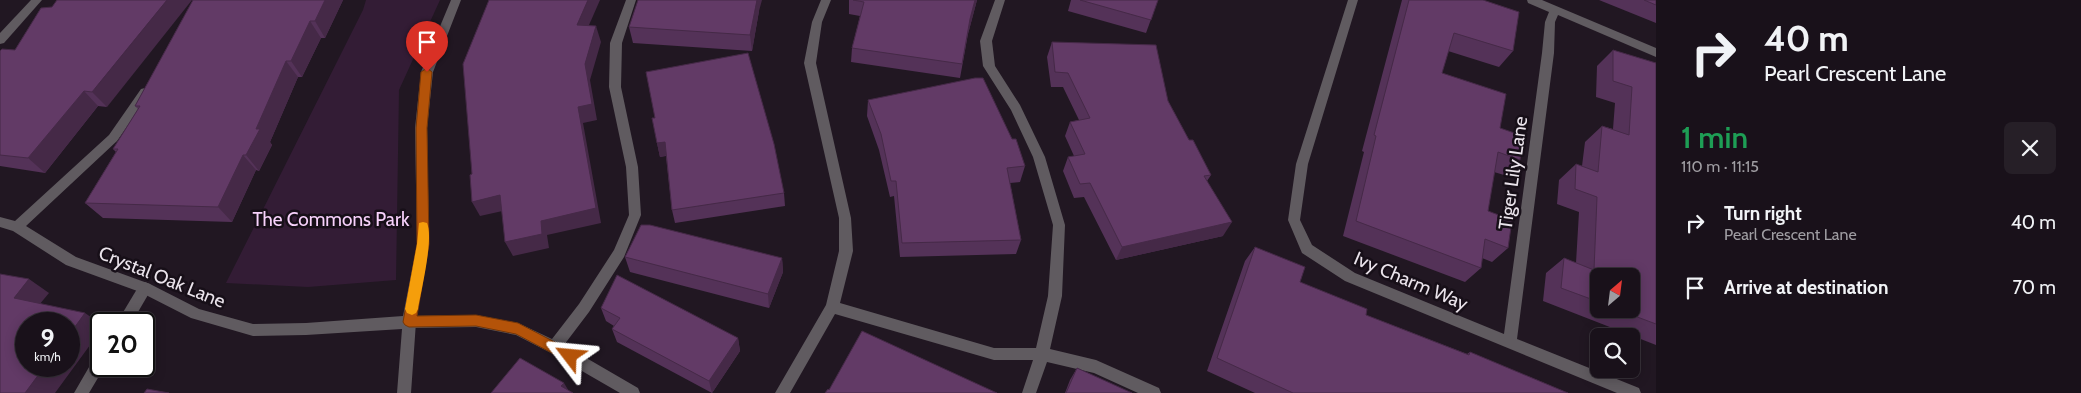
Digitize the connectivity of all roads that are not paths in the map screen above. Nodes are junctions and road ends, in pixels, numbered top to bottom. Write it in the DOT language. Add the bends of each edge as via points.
graph roads {
  1 [pos="37,0"];
  2 [pos="456,0"];
  3 [pos="631,0"];
  4 [pos="826,0"];
  5 [pos="1000,0"];
  6 [pos="1352,0"];
  7 [pos="1532,0"];
  8 [pos="1555,10"];
  9 [pos="0,40"];
  10 [pos="1656,53"];
  11 [pos="151,84"];
  12 [pos="0,222"];
  13 [pos="16,227"];
  14 [pos="144,288"];
  15 [pos="832,307"];
  16 [pos="130,312"];
  17 [pos="409,322"];
  18 [pos="1510,342"];
  19 [pos="554,347"];
  20 [pos="1042,354"];
  21 [pos="91,377"];
  22 [pos="81,393"];
  23 [pos="404,393"];
  24 [pos="633,393"];
  25 [pos="782,393"];
  26 [pos="1029,393"];
  27 [pos="1154,393"];
  28 [pos="1634,393"];
  1 -- 9 [label="street"];
  2 -- 17 [label="street" via="427,72 422,128 423,244"];
  3 -- 19 [label="street" via="616,43 615,87 632,167 635,215 614,261"];
  4 -- 15 [label="street" via="817,22 810,63 845,218 846,251"];
  5 -- 20 [label="street" via="986,41 990,66 1016,108 1039,157 1059,226 1055,296"];
  6 -- 18 [label="street, Ivy Charm Way" via="1302,164 1294,220 1307,249 1350,277"];
  7 -- 8 [label="street"];
  8 -- 10 [label="street"];
  8 -- 18 [label="street, Tiger Lily Lane" via="1550,22"];
  11 -- 13 [label="street" via="113,138"];
  12 -- 13 [label="street, Crystal Oak Lane"];
  13 -- 14 [label="street, Crystal Oak Lane" via="71,261"];
  14 -- 16 [label="street"];
  14 -- 17 [label="street, Crystal Oak Lane" via="196,314 253,330"];
  15 -- 20 [label="street" via="994,354"];
  15 -- 25 [label="street"];
  17 -- 19 [label="street, Crystal Oak Lane" via="476,320 518,329"];
  17 -- 23 [label="street"];
  18 -- 28 [label="street, Ivy Charm Way"];
  19 -- 24 [label="street, Crystal Oak Lane"];
  20 -- 26 [label="street"];
  20 -- 27 [label="street" via="1096,367"];
  21 -- 22 [label="street"];
}
